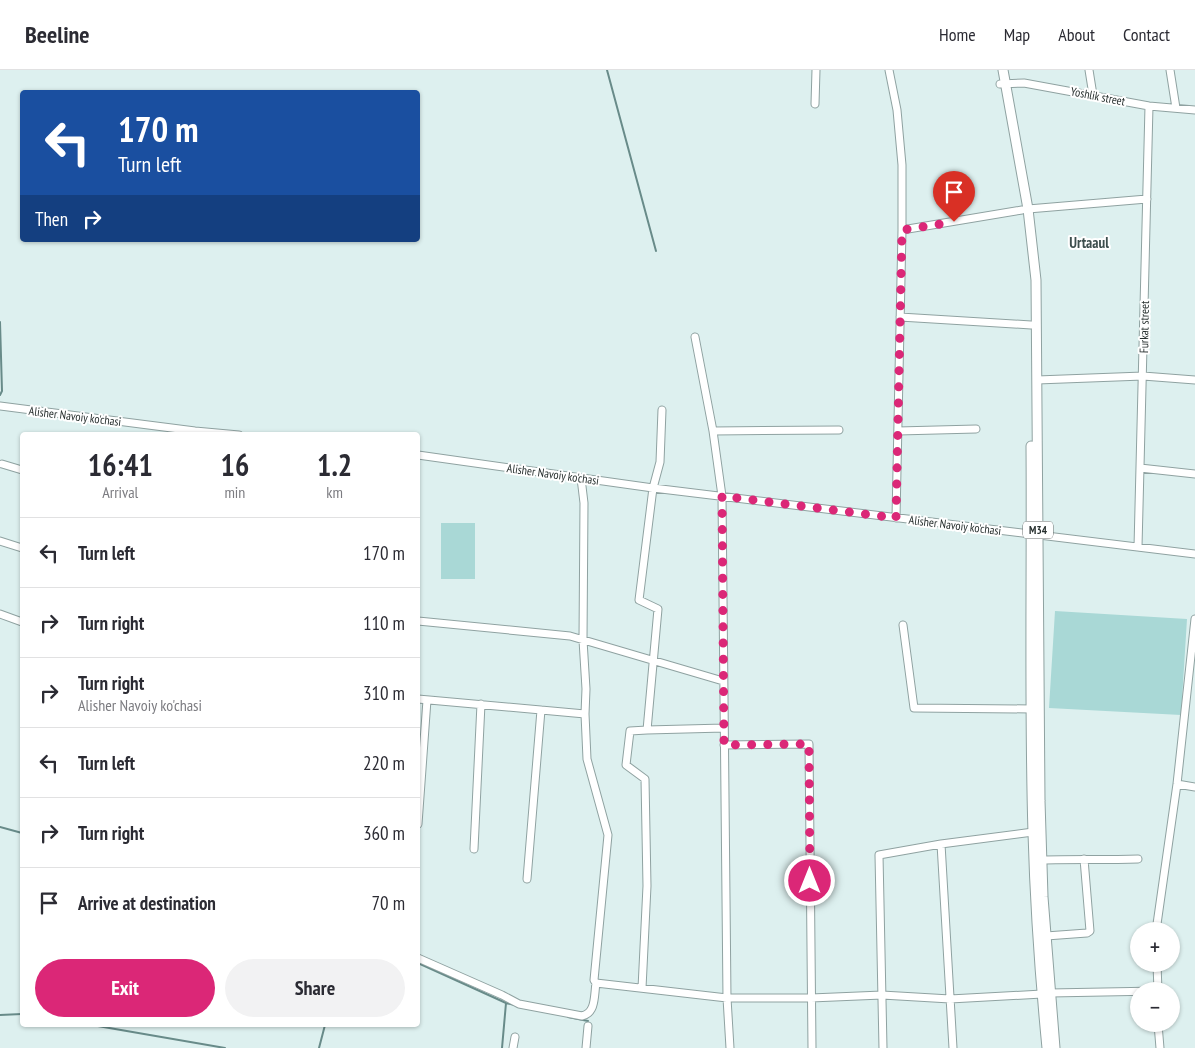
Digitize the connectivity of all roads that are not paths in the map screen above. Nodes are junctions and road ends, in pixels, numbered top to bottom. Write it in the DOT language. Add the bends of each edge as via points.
graph roads {
  1 [pos="816,70"];
  2 [pos="889,70"];
  3 [pos="998,70"];
  4 [pos="1004,70"];
  5 [pos="1089,70"];
  6 [pos="1170,70"];
  7 [pos="1003,83"];
  8 [pos="1093,95"];
  9 [pos="815,104"];
  10 [pos="1149,106"];
  11 [pos="1176,108"];
  12 [pos="1195,110"];
  13 [pos="1147,199"];
  14 [pos="1025,210"];
  15 [pos="902,230"];
  16 [pos="900,317"];
  17 [pos="1031,325"];
  18 [pos="695,337"];
  19 [pos="1143,376"];
  20 [pos="1037,380"];
  21 [pos="1195,380"];
  22 [pos="0,406"];
  23 [pos="662,410"];
  24 [pos="976,429"];
  25 [pos="839,430"];
  26 [pos="714,431"];
  27 [pos="898,431"];
  28 [pos="188,432"];
  29 [pos="420,455"];
  30 [pos="2,464"];
  31 [pos="1140,468"];
  32 [pos="20,469"];
  33 [pos="1195,474"];
  34 [pos="581,478"];
  35 [pos="653,488"];
  36 [pos="722,496"];
  37 [pos="896,518"];
  38 [pos="1035,536"];
  39 [pos="0,541"];
  40 [pos="20,547"];
  41 [pos="1138,547"];
  42 [pos="1195,554"];
  43 [pos="0,614"];
  44 [pos="1195,619"];
  45 [pos="20,621"];
  46 [pos="420,621"];
  47 [pos="903,625"];
  48 [pos="583,640"];
  49 [pos="1194,641"];
  50 [pos="653,661"];
  51 [pos="724,681"];
  52 [pos="420,699"];
  53 [pos="427,700"];
  54 [pos="481,704"];
  55 [pos="1031,709"];
  56 [pos="541,710"];
  57 [pos="585,714"];
  58 [pos="724,728"];
  59 [pos="648,730"];
  60 [pos="724,745"];
  61 [pos="1176,784"];
  62 [pos="1195,787"];
  63 [pos="420,796"];
  64 [pos="1033,832"];
  65 [pos="940,844"];
  66 [pos="474,849"];
  67 [pos="1084,859"];
  68 [pos="1138,859"];
  69 [pos="1041,860"];
  70 [pos="527,879"];
  71 [pos="1157,922"];
  72 [pos="1046,936"];
  73 [pos="420,959"];
  74 [pos="596,983"];
  75 [pos="642,988"];
  76 [pos="1130,992"];
  77 [pos="1046,993"];
  78 [pos="882,995"];
  79 [pos="727,998"];
  80 [pos="811,998"];
  81 [pos="950,999"];
  82 [pos="588,1026"];
  83 [pos="1159,1032"];
  84 [pos="514,1037"];
  85 [pos="513,1048"];
  86 [pos="586,1048"];
  87 [pos="730,1048"];
  88 [pos="812,1048"];
  89 [pos="883,1048"];
  90 [pos="953,1048"];
  91 [pos="1047,1048"];
  92 [pos="1055,1048"];
  93 [pos="1160,1048"];
  1 -- 9 [label="street"];
  2 -- 15 [label="street" via="897,110 902,165"];
  3 -- 7 [label="main road, M34"];
  4 -- 7 [label="main road, M34"];
  5 -- 8 [label="street"];
  6 -- 11 [label="street"];
  7 -- 8 [label="street, Yoshlik street" via="1024,83"];
  7 -- 14 [label="main road, M34"];
  8 -- 10 [label="street, Yoshlik street"];
  10 -- 11 [label="street, Yoshlik street"];
  10 -- 13 [label="street, Furkat street"];
  11 -- 12 [label="street, Yoshlik street"];
  13 -- 14 [label="street"];
  13 -- 19 [label="street, Furkat street"];
  14 -- 15 [label="street"];
  14 -- 17 [label="main road, M34"];
  14 -- 20 [label="main road, M34" via="1036,280"];
  15 -- 16 [label="street"];
  16 -- 17 [label="street"];
  16 -- 27 [label="street"];
  17 -- 38 [label="main road, M34"];
  18 -- 26 [label="street"];
  19 -- 20 [label="street"];
  19 -- 21 [label="street"];
  19 -- 31 [label="street, Furkat street"];
  20 -- 38 [label="main road, M34"];
  22 -- 28 [label="street, Alisher Navoiy ko'chasi"];
  23 -- 35 [label="street" via="660,462"];
  24 -- 27 [label="street"];
  25 -- 26 [label="street"];
  26 -- 36 [label="street"];
  27 -- 37 [label="street"];
  29 -- 34 [label="street, Alisher Navoiy ko'chasi"];
  30 -- 32 [label="street"];
  31 -- 33 [label="street"];
  31 -- 41 [label="street, Furkat street"];
  34 -- 35 [label="street, Alisher Navoiy ko'chasi"];
  34 -- 48 [label="street" via="584,503"];
  35 -- 36 [label="street, Alisher Navoiy ko'chasi"];
  35 -- 50 [label="street" via="639,600 658,609"];
  36 -- 37 [label="street, Alisher Navoiy ko'chasi"];
  36 -- 51 [label="street"];
  37 -- 38 [label="street, Alisher Navoiy ko'chasi"];
  38 -- 41 [label="street, Alisher Navoiy ko'chasi"];
  38 -- 55 [label="main road, M34"];
  38 -- 69 [label="main road, M34"];
  39 -- 40 [label="street"];
  41 -- 42 [label="street, Alisher Navoiy ko'chasi"];
  43 -- 45 [label="street"];
  44 -- 49 [label="street"];
  46 -- 48 [label="street"];
  47 -- 55 [label="street" via="914,708"];
  48 -- 50 [label="street"];
  48 -- 57 [label="street"];
  49 -- 61 [label="street"];
  50 -- 51 [label="street"];
  50 -- 59 [label="street"];
  51 -- 58 [label="street"];
  52 -- 53 [label="street"];
  53 -- 54 [label="street"];
  53 -- 63 [label="street"];
  54 -- 56 [label="street"];
  54 -- 66 [label="street"];
  55 -- 64 [label="main road, M34"];
  56 -- 57 [label="street"];
  56 -- 70 [label="street"];
  57 -- 74 [label="street" via="587,759 608,835"];
  58 -- 59 [label="street"];
  58 -- 60 [label="street"];
  59 -- 75 [label="street" via="630,731 626,765 645,779 648,886"];
  60 -- 79 [label="street"];
  60 -- 80 [label="street" via="809,744"];
  61 -- 62 [label="street"];
  61 -- 71 [label="street"];
  64 -- 65 [label="street"];
  64 -- 77 [label="main road, M34"];
  65 -- 78 [label="street" via="879,855"];
  65 -- 81 [label="street"];
  67 -- 68 [label="street"];
  67 -- 69 [label="street"];
  67 -- 72 [label="street" via="1090,931"];
  69 -- 72 [label="main road, M34"];
  72 -- 77 [label="main road, M34"];
  73 -- 74 [label="street" via="520,1004 582,1016 591,1011"];
  74 -- 75 [label="street"];
  75 -- 79 [label="street"];
  76 -- 77 [label="street"];
  77 -- 81 [label="street"];
  77 -- 91 [label="main road, M34"];
  77 -- 92 [label="main road, M34"];
  78 -- 80 [label="street"];
  78 -- 81 [label="street"];
  78 -- 89 [label="street"];
  79 -- 80 [label="street"];
  79 -- 87 [label="street"];
  80 -- 88 [label="street"];
  81 -- 90 [label="street"];
  82 -- 86 [label="street"];
  83 -- 93 [label="street"];
  84 -- 85 [label="street"];
}
